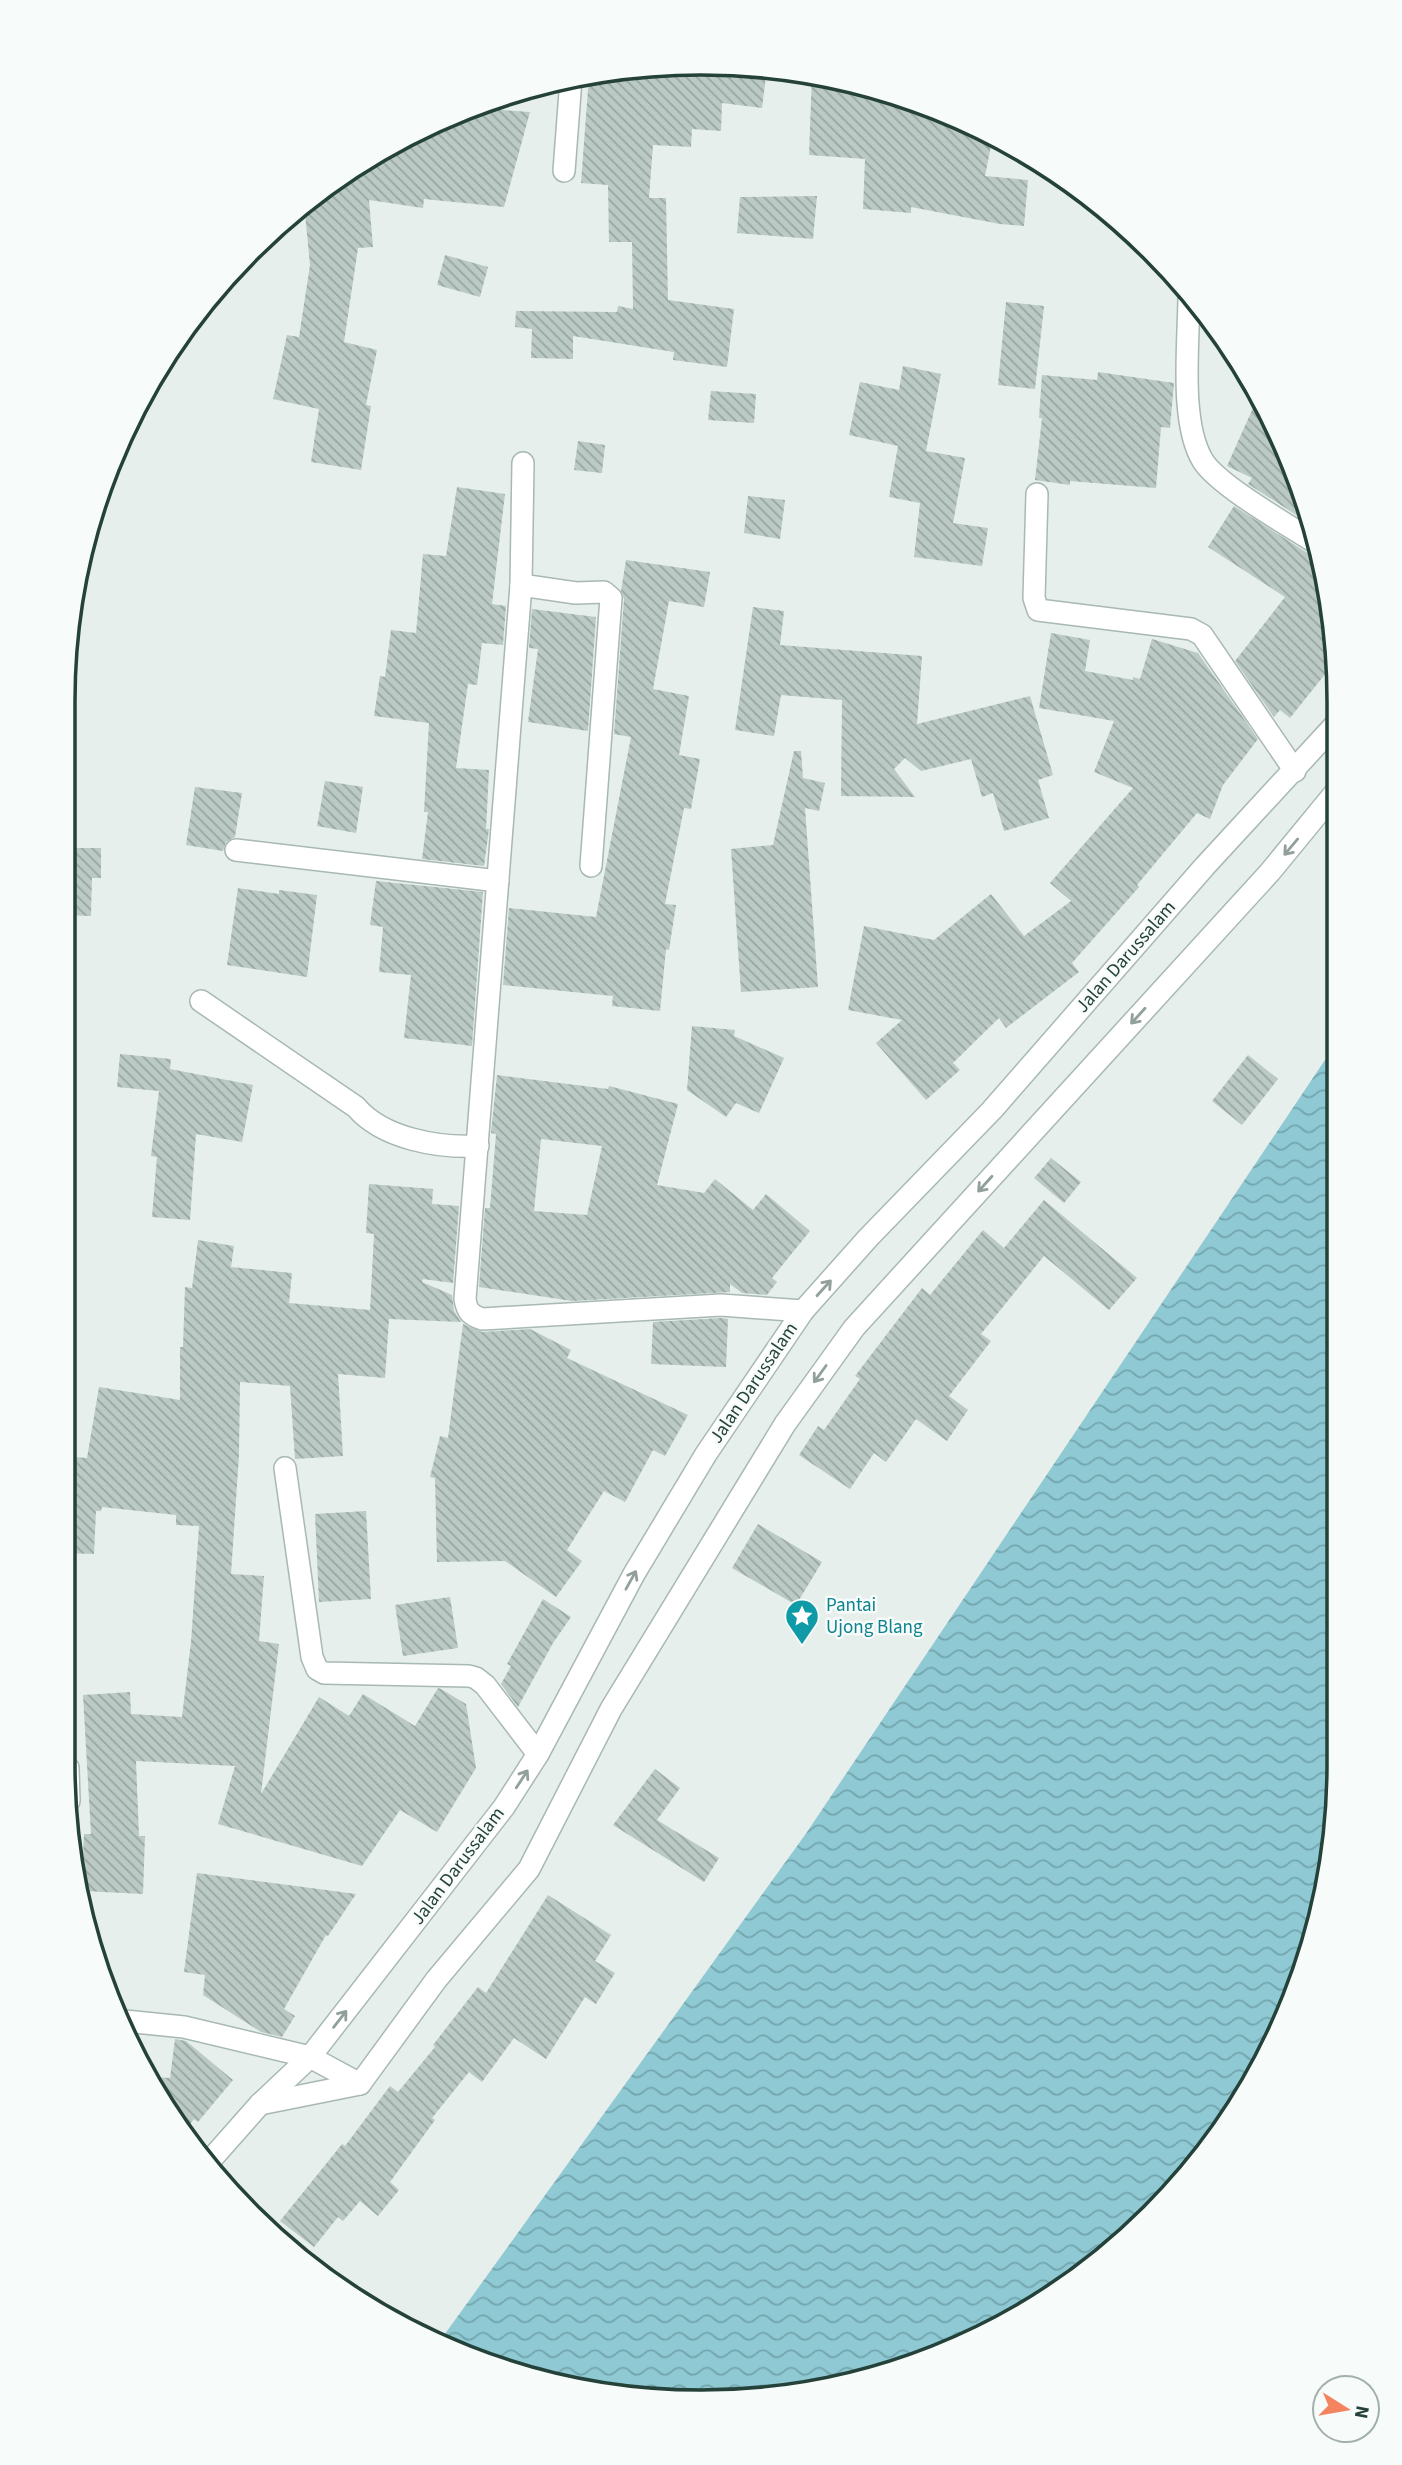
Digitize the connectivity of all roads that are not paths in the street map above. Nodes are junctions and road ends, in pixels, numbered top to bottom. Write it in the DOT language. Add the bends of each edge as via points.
graph roads {
  1 [pos="570,89"];
  2 [pos="564,171"];
  3 [pos="1189,310"];
  4 [pos="523,463"];
  5 [pos="1037,495"];
  6 [pos="1304,535"];
  7 [pos="521,585"];
  8 [pos="1327,734"];
  9 [pos="1295,771"];
  10 [pos="1327,803"];
  11 [pos="236,850"];
  12 [pos="591,866"];
  13 [pos="498,881"];
  14 [pos="201,1001"];
  15 [pos="478,1146"];
  16 [pos="803,1311"];
  17 [pos="285,1468"];
  18 [pos="538,1754"];
  19 [pos="131,2022"];
  20 [pos="310,2057"];
  21 [pos="360,2084"];
  22 [pos="260,2104"];
  23 [pos="214,2156"];
  1 -- 2 [label="street"];
  3 -- 6 [label="street" via="1188,400 1192,437 1203,462 1220,480"];
  4 -- 7 [label="street"];
  5 -- 9 [label="street" via="1034,598 1038,610 1191,629 1202,635"];
  7 -- 12 [label="street" via="604,592 611,598"];
  7 -- 13 [label="street"];
  8 -- 9 [label="street, Jalan Darussalam"];
  16 -- 9 [label="street, Jalan Darussalam, one-way" via="992,1110 1205,866"];
  10 -- 21 [label="street, one-way" via="1270,872 854,1328 785,1424 611,1709 528,1869 436,1980"];
  11 -- 13 [label="street"];
  13 -- 15 [label="street"];
  14 -- 15 [label="street" via="356,1107 365,1118 420,1140"];
  15 -- 16 [label="street" via="465,1299 472,1315 482,1319 721,1305"];
  18 -- 16 [label="street, Jalan Darussalam, one-way" via="634,1574"];
  17 -- 18 [label="street" via="317,1669 324,1673 476,1678"];
  20 -- 18 [label="street, Jalan Darussalam, one-way" via="504,1807"];
  19 -- 20 [label="street" via="184,2027"];
  20 -- 21 [label="street"];
  20 -- 22 [label="street, Jalan Darussalam"];
  21 -- 22 [label="street"];
  22 -- 23 [label="street, Jalan Darussalam"];
}
